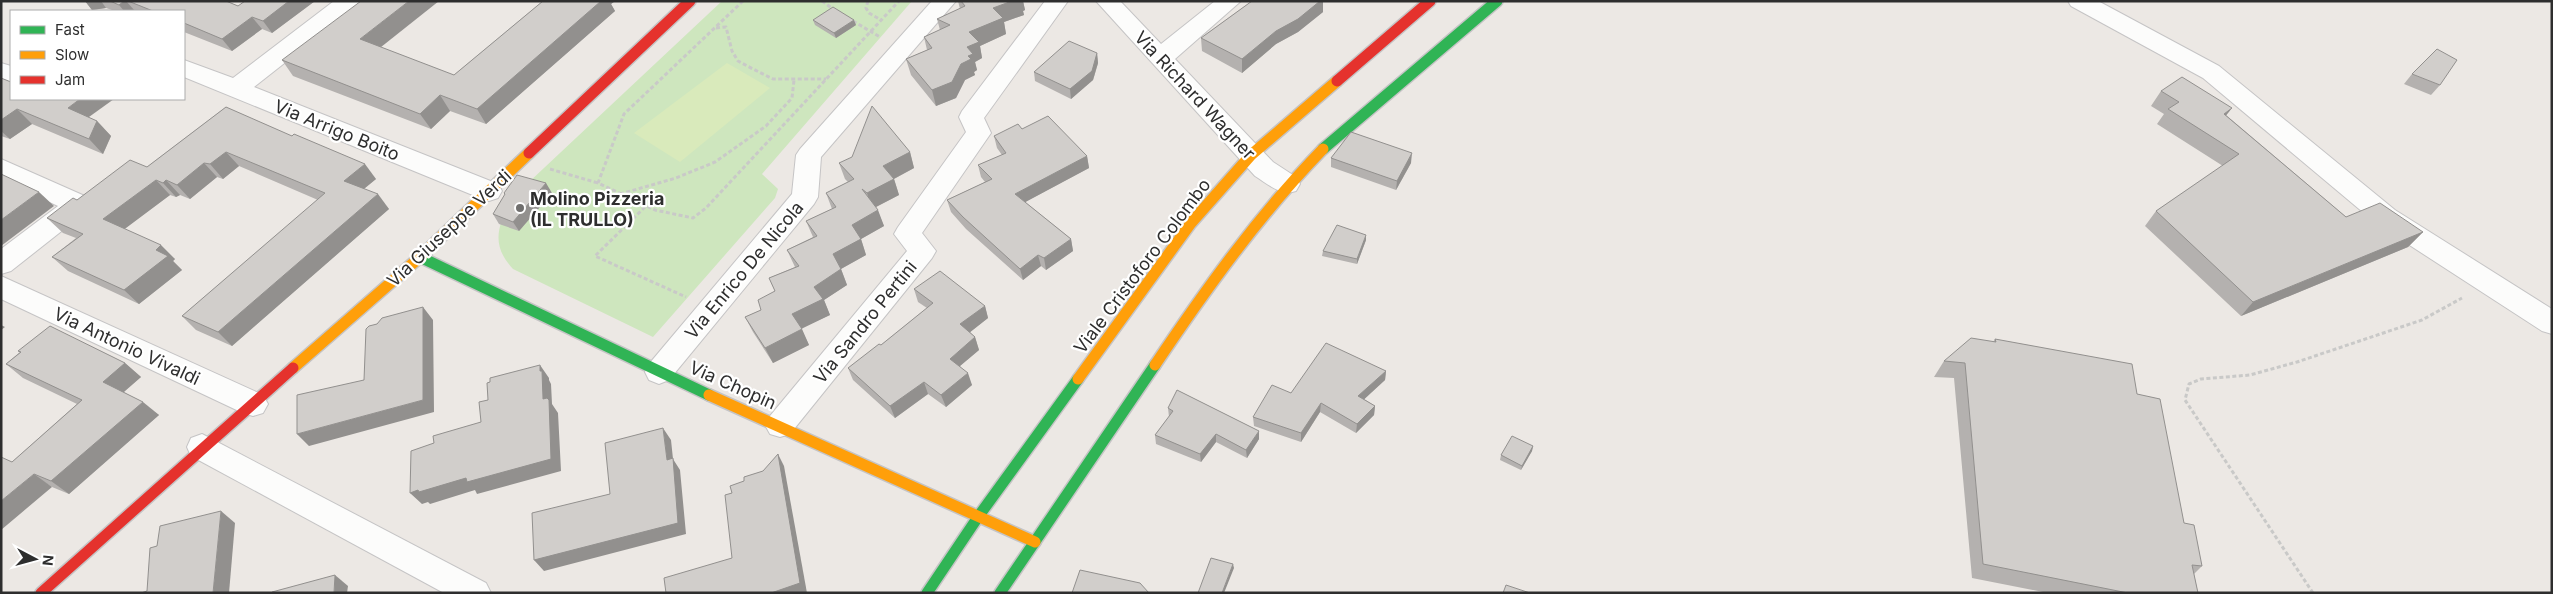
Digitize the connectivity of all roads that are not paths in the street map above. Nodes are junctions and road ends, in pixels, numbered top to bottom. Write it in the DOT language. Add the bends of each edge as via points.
graph roads {
  1 [pos="349,1"];
  2 [pos="690,1"];
  3 [pos="945,1"];
  4 [pos="1057,1"];
  5 [pos="1107,1"];
  6 [pos="1230,1"];
  7 [pos="1430,1"];
  8 [pos="1497,1"];
  9 [pos="2079,1"];
  10 [pos="1160,58"];
  11 [pos="185,68"];
  12 [pos="235,89"];
  13 [pos="1251,155"];
  14 [pos="1,168"];
  15 [pos="1286,184"];
  16 [pos="489,191"];
  17 [pos="420,257"];
  18 [pos="1,264"];
  19 [pos="1,287"];
  20 [pos="2550,314"];
  21 [pos="659,372"];
  22 [pos="252,404"];
  23 [pos="780,425"];
  24 [pos="202,447"];
  25 [pos="978,517"];
  26 [pos="1034,542"];
  27 [pos="42,593"];
  28 [pos="474,593"];
  29 [pos="927,593"];
  30 [pos="1000,593"];
  1 -- 12 [label="street"];
  2 -- 16 [label="main road, Via Giuseppe Verdi"];
  3 -- 21 [label="street, Via Enrico De Nicola" via="809,155 805,197"];
  4 -- 23 [label="street, Via Sandro Pertini" via="970,117 979,133 906,234 924,251"];
  5 -- 10 [label="street, Via Richard Wagner"];
  6 -- 10 [label="street"];
  7 -- 13 [label="main road, Viale Cristoforo Colombo"];
  8 -- 15 [label="main road"];
  9 -- 20 [label="street" via="2212,72 2386,217 2479,278"];
  10 -- 13 [label="street, Via Richard Wagner"];
  11 -- 12 [label="street, Via Arrigo Boito"];
  12 -- 16 [label="street, Via Arrigo Boito"];
  13 -- 15 [label="street, Via Richard Wagner"];
  13 -- 25 [label="main road, Viale Cristoforo Colombo" via="1191,223"];
  14 -- 18 [label="street" via="78,204"];
  15 -- 26 [label="main road" via="1202,295"];
  16 -- 17 [label="main road, Via Giuseppe Verdi"];
  17 -- 21 [label="main road, Via Chopin"];
  17 -- 22 [label="main road, Via Giuseppe Verdi"];
  19 -- 22 [label="street, Via Antonio Vivaldi"];
  21 -- 23 [label="main road, Via Chopin"];
  22 -- 24 [label="main road, Via Giuseppe Verdi"];
  23 -- 25 [label="main road, Via Chopin"];
  24 -- 27 [label="main road, Via Giuseppe Verdi"];
  24 -- 28 [label="street"];
  25 -- 26 [label="main road, Via Chopin"];
  25 -- 29 [label="main road, Viale Cristoforo Colombo"];
  26 -- 30 [label="main road"];
}
